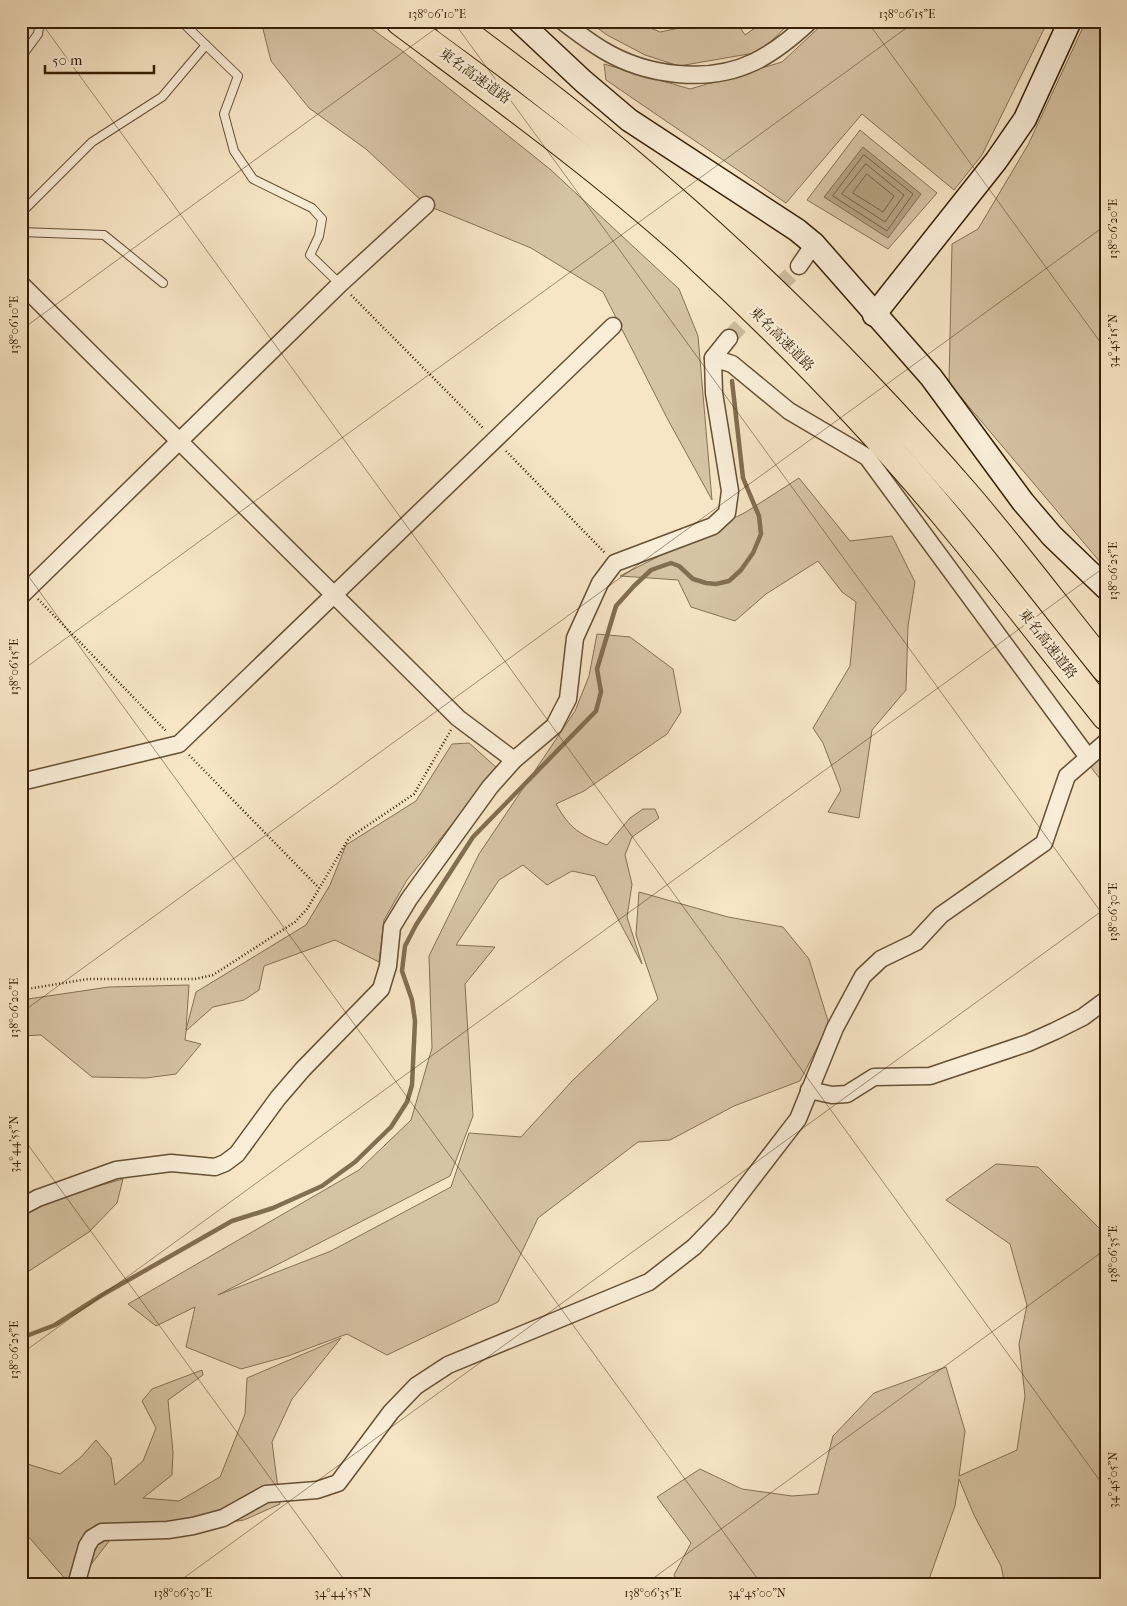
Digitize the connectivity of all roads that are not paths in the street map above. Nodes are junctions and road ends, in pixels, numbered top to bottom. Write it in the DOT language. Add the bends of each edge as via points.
graph roads {
  1 [pos="40,21"];
  2 [pos="182,21"];
  3 [pos="400,21"];
  4 [pos="448,21"];
  5 [pos="519,21"];
  6 [pos="562,21"];
  7 [pos="810,21"];
  8 [pos="1070,21"];
  9 [pos="206,45"];
  10 [pos="21,57"];
  11 [pos="426,205"];
  12 [pos="21,213"];
  13 [pos="21,232"];
  14 [pos="814,244"];
  15 [pos="799,266"];
  16 [pos="163,283"];
  17 [pos="21,284"];
  18 [pos="340,284"];
  19 [pos="874,314"];
  20 [pos="613,326"];
  21 [pos="729,338"];
  22 [pos="713,358"];
  23 [pos="181,440"];
  24 [pos="1106,588"];
  25 [pos="335,594"];
  26 [pos="21,596"];
  27 [pos="1106,669"];
  28 [pos="1106,716"];
  29 [pos="1096,749"];
  30 [pos="514,760"];
  31 [pos="21,782"];
  32 [pos="1106,1000"];
  33 [pos="809,1090"];
  34 [pos="21,1208"];
  35 [pos="76,1585"];
  1 -- 10 [label="lane" via="38,34"];
  2 -- 9 [label="lane"];
  3 -- 28 [label="highway, 東名高速道路" via="555,136 689,249 766,322 946,516"];
  4 -- 27 [label="highway, 東名高速道路" via="584,124 694,218 785,302 885,405 966,496"];
  5 -- 14 [label="street" via="583,82 629,120"];
  6 -- 7 [label="street" via="603,50 631,64 692,75 728,71 754,62 785,43"];
  8 -- 19 [label="street" via="1025,119 996,161"];
  9 -- 12 [label="lane" via="162,97 92,142"];
  9 -- 18 [label="lane" via="238,76 224,114 234,151 253,179 312,208 322,219 319,236 310,255"];
  11 -- 18 [label="street"];
  13 -- 16 [label="lane" via="104,235"];
  14 -- 15 [label="street"];
  14 -- 19 [label="street"];
  17 -- 23 [label="street"];
  18 -- 23 [label="street"];
  19 -- 24 [label="street" via="930,377 1052,536"];
  20 -- 25 [label="street"];
  21 -- 22 [label="street"];
  22 -- 29 [label="street" via="732,364 789,411 867,456"];
  22 -- 30 [label="street" via="714,393 730,491 727,513 712,526 614,563 600,583 575,638 568,698 554,726"];
  23 -- 25 [label="street"];
  23 -- 26 [label="street"];
  25 -- 30 [label="street" via="458,718"];
  25 -- 31 [label="street" via="179,744"];
  29 -- 33 [label="street" via="1066,776 1044,843 941,915 916,942 882,959 863,976 835,1028"];
  30 -- 34 [label="street" via="450,841 392,927 388,966 381,989 303,1069 237,1154 215,1167 171,1163 116,1170"];
  32 -- 33 [label="street" via="1083,1017 1046,1035 930,1076 874,1078 847,1094 832,1095"];
  33 -- 35 [label="street" via="798,1118 721,1219 694,1247 649,1282 448,1365 424,1380 391,1412 338,1483 317,1490 266,1494 223,1518 193,1526 102,1532 87,1546"];
}
